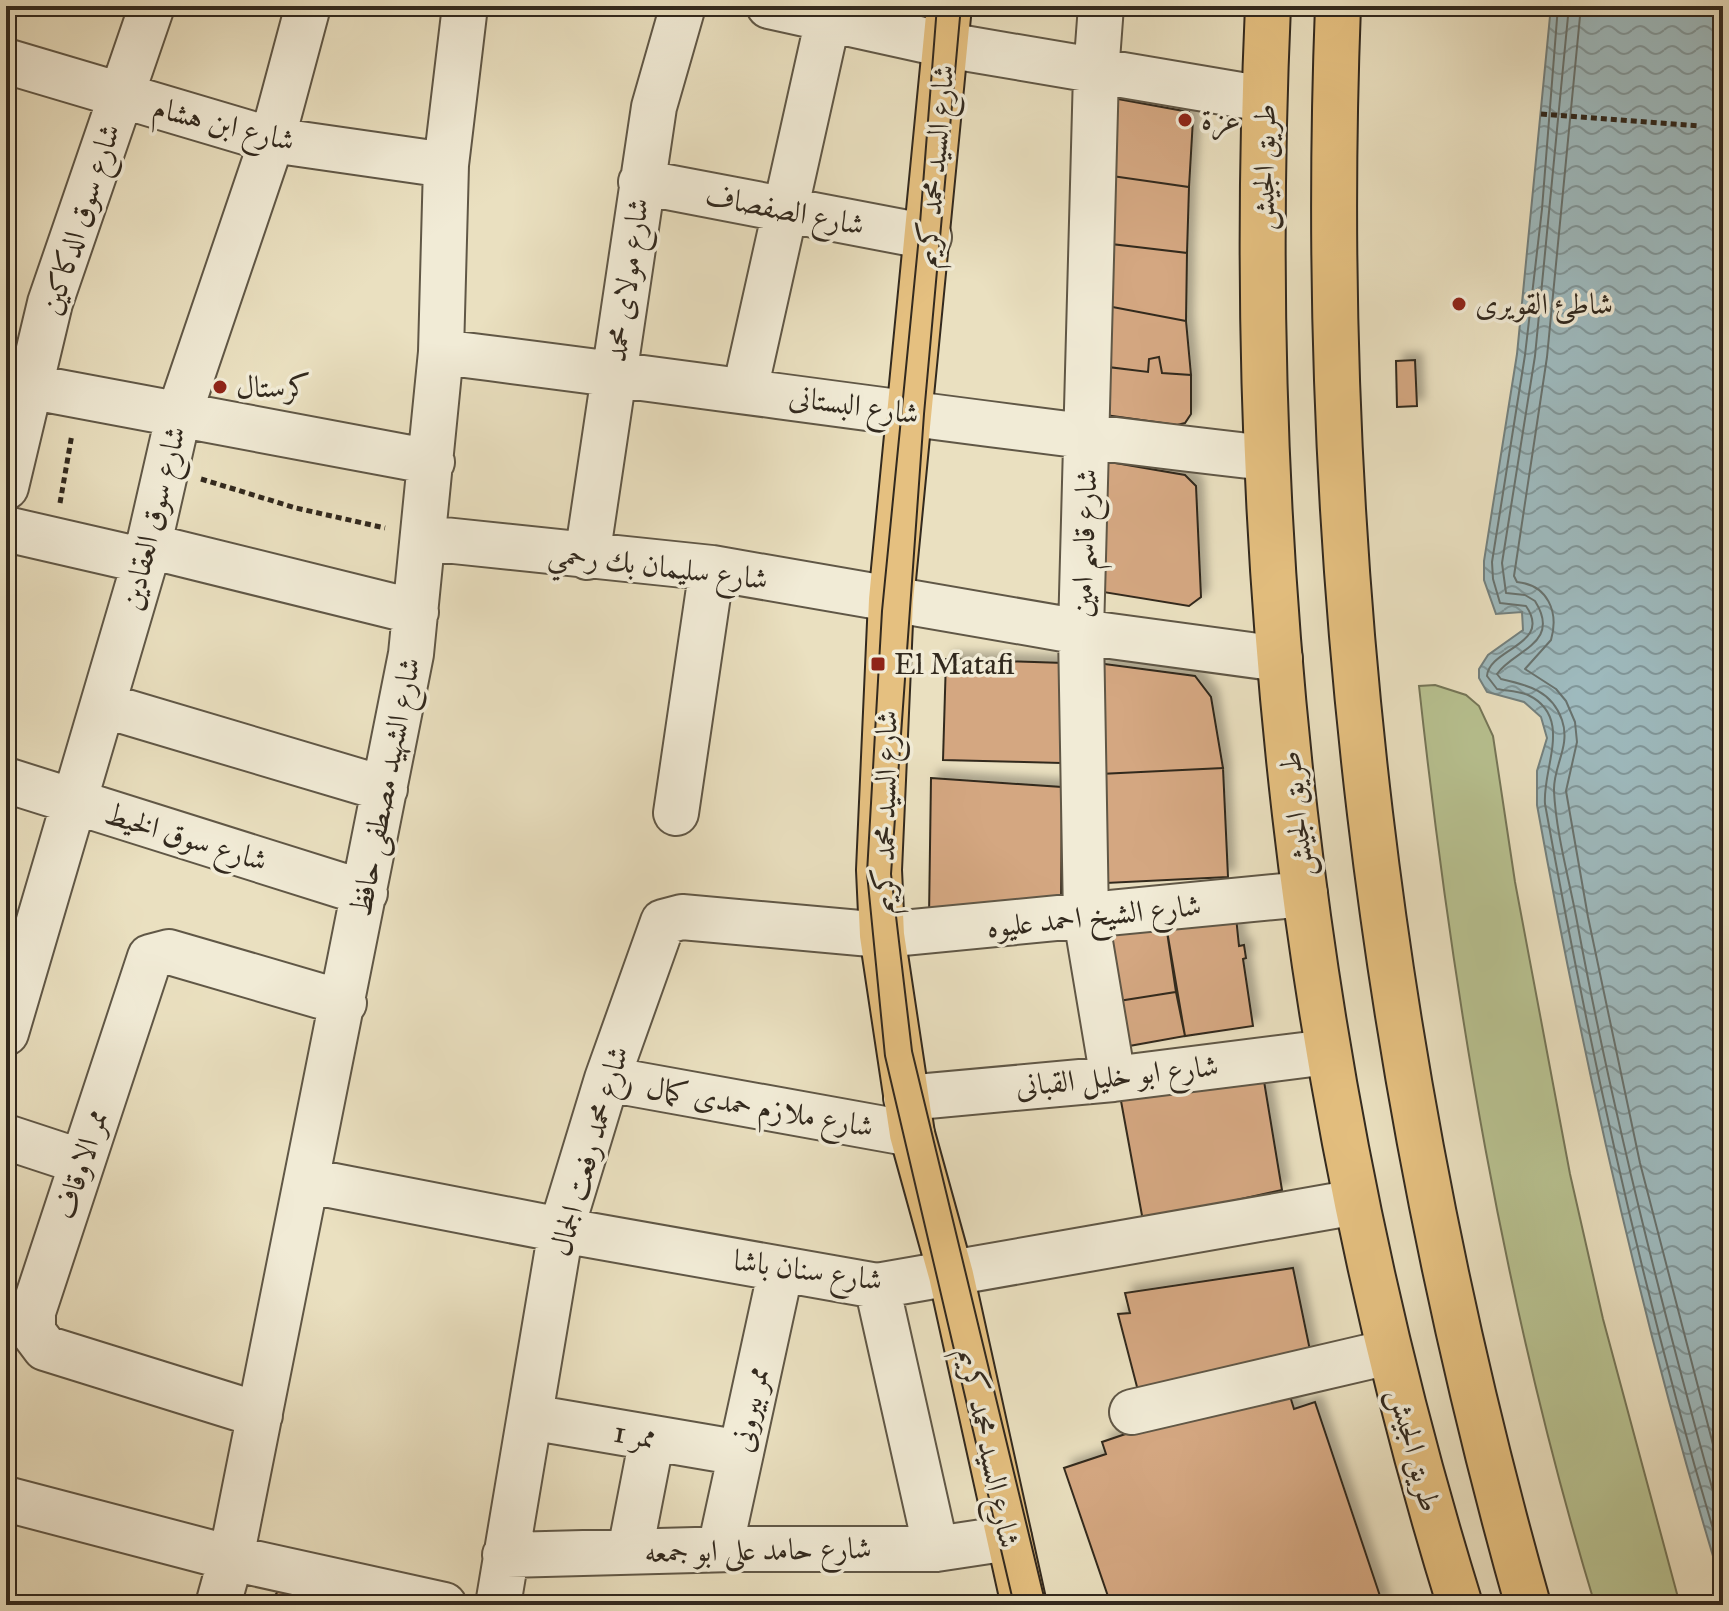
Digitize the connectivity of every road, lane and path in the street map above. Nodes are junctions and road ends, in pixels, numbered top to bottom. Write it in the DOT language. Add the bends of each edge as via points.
graph roads {
  1 [pos="152,6"];
  2 [pos="308,6"];
  3 [pos="465,6"];
  4 [pos="683,6"];
  5 [pos="769,6"];
  6 [pos="1101,6"];
  7 [pos="1268,6"];
  8 [pos="1338,6"];
  9 [pos="828,19"];
  10 [pos="947,26"];
  11 [pos="6,61"];
  12 [pos="1096,73"];
  13 [pos="121,97"];
  14 [pos="1264,99"];
  15 [pos="1541,114"];
  16 [pos="1700,126"];
  17 [pos="272,140"];
  18 [pos="446,165"];
  19 [pos="641,182"];
  20 [pos="784,210"];
  21 [pos="929,237"];
  22 [pos="441,352"];
  23 [pos="614,373"];
  24 [pos="18,385"];
  25 [pos="745,390"];
  26 [pos="78,397"];
  27 [pos="909,412"];
  28 [pos="178,417"];
  29 [pos="1087,438"];
  30 [pos="1266,458"];
  31 [pos="432,462"];
  32 [pos="166,471"];
  33 [pos="6,487"];
  34 [pos="6,529"];
  35 [pos="425,538"];
  36 [pos="53,540"];
  37 [pos="147,553"];
  38 [pos="587,557"];
  39 [pos="712,568"];
  40 [pos="891,600"];
  41 [pos="416,612"];
  42 [pos="1081,632"];
  43 [pos="1280,659"];
  44 [pos="103,705"];
  45 [pos="6,780"];
  46 [pos="385,789"];
  47 [pos="74,802"];
  48 [pos="676,813"];
  49 [pos="365,893"];
  50 [pos="1305,894"];
  51 [pos="1086,918"];
  52 [pos="882,935"];
  53 [pos="344,1003"];
  54 [pos="6,1033"];
  55 [pos="1328,1052"];
  56 [pos="607,1079"];
  57 [pos="1113,1079"];
  58 [pos="909,1116"];
  59 [pos="6,1137"];
  60 [pos="82,1162"];
  61 [pos="309,1181"];
  62 [pos="1356,1202"];
  63 [pos="561,1230"];
  64 [pos="781,1269"];
  65 [pos="951,1275"];
  66 [pos="877,1286"];
  67 [pos="1389,1352"];
  68 [pos="1132,1412"];
  69 [pos="260,1415"];
  70 [pos="530,1417"];
  71 [pos="652,1438"];
  72 [pos="741,1453"];
  73 [pos="6,1499"];
  74 [pos="1009,1538"];
  75 [pos="720,1549"];
  76 [pos="936,1549"];
  77 [pos="630,1551"];
  78 [pos="505,1555"];
  79 [pos="231,1558"];
  80 [pos="218,1605"];
  81 [pos="444,1605"];
  82 [pos="498,1605"];
  83 [pos="1024,1605"];
  84 [pos="1460,1605"];
  85 [pos="1528,1605"];
  1 -- 13 [label="street, شارع سوق الدكاكين"];
  2 -- 17 [label="street, شارع سوق العقادين"];
  3 -- 18 [label="street, شارع الشهيد مصطفى حافظ"];
  4 -- 19 [label="street, شارع مولاى محمد" via="654,107"];
  5 -- 9 [label="street"];
  6 -- 12 [label="street, شارع قاسم امين"];
  7 -- 14 [label="main road, طريق الجيش"];
  8 -- 85 [label="main road" via="1336,387 1353,657 1376,880 1410,1099 1450,1302"];
  9 -- 10 [label="street"];
  9 -- 20 [label="street"];
  10 -- 12 [label="street"];
  10 -- 21 [label="main road, شارع السيد محمد كريم"];
  11 -- 13 [label="street, شارع ابن هشام"];
  12 -- 14 [label="street"];
  12 -- 29 [label="street, شارع قاسم امين"];
  13 -- 17 [label="street, شارع ابن هشام"];
  13 -- 24 [label="street, شارع سوق الدكاكين"];
  14 -- 30 [label="main road, طريق الجيش"];
  15 -- 16 [label="path"];
  17 -- 18 [label="street, شارع ابن هشام"];
  17 -- 28 [label="street, شارع سوق العقادين"];
  18 -- 22 [label="street, شارع الشهيد مصطفى حافظ"];
  19 -- 20 [label="street, شارع الصفصاف"];
  19 -- 23 [label="street, شارع مولاى محمد"];
  20 -- 21 [label="street, شارع الصفصاف"];
  20 -- 25 [label="street"];
  21 -- 27 [label="main road, شارع السيد محمد كريم"];
  22 -- 23 [label="street, شارع البستانى"];
  22 -- 31 [label="street, شارع الشهيد مصطفى حافظ"];
  23 -- 25 [label="street, شارع البستانى"];
  23 -- 38 [label="street, شارع مولاى محمد"];
  24 -- 26 [label="street"];
  24 -- 33 [label="street, شارع سوق الدكاكين"];
  25 -- 27 [label="street, شارع البستانى"];
  26 -- 28 [label="street"];
  26 -- 36 [label="path"];
  27 -- 29 [label="street, شارع البستانى"];
  27 -- 40 [label="main road, شارع السيد محمد كريم"];
  28 -- 31 [label="street"];
  28 -- 32 [label="street, شارع سوق العقادين"];
  29 -- 30 [label="street, شارع البستانى"];
  29 -- 42 [label="street, شارع قاسم امين"];
  30 -- 43 [label="main road, طريق الجيش"];
  31 -- 35 [label="street, شارع الشهيد مصطفى حافظ"];
  32 -- 35 [label="path"];
  32 -- 37 [label="street, شارع سوق العقادين"];
  34 -- 36 [label="street"];
  35 -- 38 [label="street, شارع سليمان بك رحمي"];
  35 -- 41 [label="street, شارع الشهيد مصطفى حافظ"];
  36 -- 37 [label="street"];
  37 -- 41 [label="street"];
  37 -- 44 [label="street, شارع سوق العقادين"];
  38 -- 39 [label="street, شارع سليمان بك رحمي"];
  39 -- 40 [label="street, شارع سليمان بك رحمي"];
  39 -- 48 [label="street"];
  40 -- 42 [label="street, شارع سليمان بك رحمي"];
  40 -- 52 [label="main road, شارع السيد محمد كريم" via="879,870"];
  41 -- 46 [label="street, شارع الشهيد مصطفى حافظ"];
  42 -- 43 [label="street, شارع سليمان بك رحمي"];
  42 -- 51 [label="street, شارع قاسم امين"];
  43 -- 50 [label="main road, طريق الجيش"];
  44 -- 46 [label="street"];
  44 -- 47 [label="street, شارع سوق العقادين"];
  45 -- 47 [label="street, شارع سوق الخيط"];
  46 -- 49 [label="street, شارع الشهيد مصطفى حافظ"];
  47 -- 49 [label="street, شارع سوق الخيط"];
  47 -- 54 [label="street, شارع سوق العقادين"];
  49 -- 53 [label="street, شارع الشهيد مصطفى حافظ"];
  50 -- 51 [label="street, شارع الشيخ احمد عليوه"];
  50 -- 55 [label="main road, طريق الجيش"];
  51 -- 52 [label="street, شارع الشيخ احمد عليوه"];
  51 -- 57 [label="street, شارع قاسم امين"];
  52 -- 56 [label="street, شارع محمد رفعت الجمال" via="668,918 659,927"];
  52 -- 58 [label="main road, شارع السيد محمد كريم"];
  53 -- 60 [label="street, ممر الاوقاف" via="169,952 155,954 147,963"];
  53 -- 61 [label="street, شارع الشهيد مصطفى حافظ"];
  55 -- 57 [label="street, شارع ابو خليل القبانى"];
  55 -- 62 [label="main road, طريق الجيش"];
  56 -- 58 [label="street, شارع ملازم حمدى كمال"];
  56 -- 63 [label="street, شارع محمد رفعت الجمال"];
  57 -- 58 [label="street, شارع ابو خليل القبانى"];
  58 -- 65 [label="main road, شارع السيد محمد كريم"];
  59 -- 60 [label="street"];
  60 -- 69 [label="street, ممر الاوقاف" via="33,1312 38,1341 45,1348"];
  61 -- 63 [label="street, شارع سنان باشا"];
  61 -- 69 [label="street, شارع الشهيد مصطفى حافظ"];
  62 -- 65 [label="street, شارع سنان باشا"];
  62 -- 67 [label="main road, طريق الجيش"];
  63 -- 64 [label="street, شارع سنان باشا"];
  63 -- 70 [label="street, شارع محمد رفعت الجمال"];
  64 -- 66 [label="street, شارع سنان باشا"];
  64 -- 72 [label="street, ممر بيرونى"];
  65 -- 66 [label="street, شارع سنان باشا"];
  65 -- 74 [label="main road, شارع السيد محمد كريم"];
  66 -- 76 [label="street"];
  67 -- 68 [label="street"];
  67 -- 84 [label="main road, طريق الجيش"];
  69 -- 79 [label="street, شارع الشهيد مصطفى حافظ"];
  70 -- 71 [label="street, ممر 1"];
  70 -- 78 [label="street, شارع محمد رفعت الجمال"];
  71 -- 72 [label="street, ممر 1"];
  71 -- 77 [label="street"];
  72 -- 75 [label="street, ممر بيرونى"];
  73 -- 79 [label="street"];
  74 -- 76 [label="street, شارع حامد على ابو جمعه"];
  74 -- 83 [label="main road, شارع السيد محمد كريم"];
  75 -- 76 [label="street, شارع حامد على ابو جمعه"];
  75 -- 77 [label="street, شارع حامد على ابو جمعه"];
  77 -- 78 [label="street, شارع حامد على ابو جمعه"];
  78 -- 82 [label="street, شارع محمد رفعت الجمال"];
  79 -- 80 [label="street, شارع الشهيد مصطفى حافظ"];
  79 -- 81 [label="street"];
}
